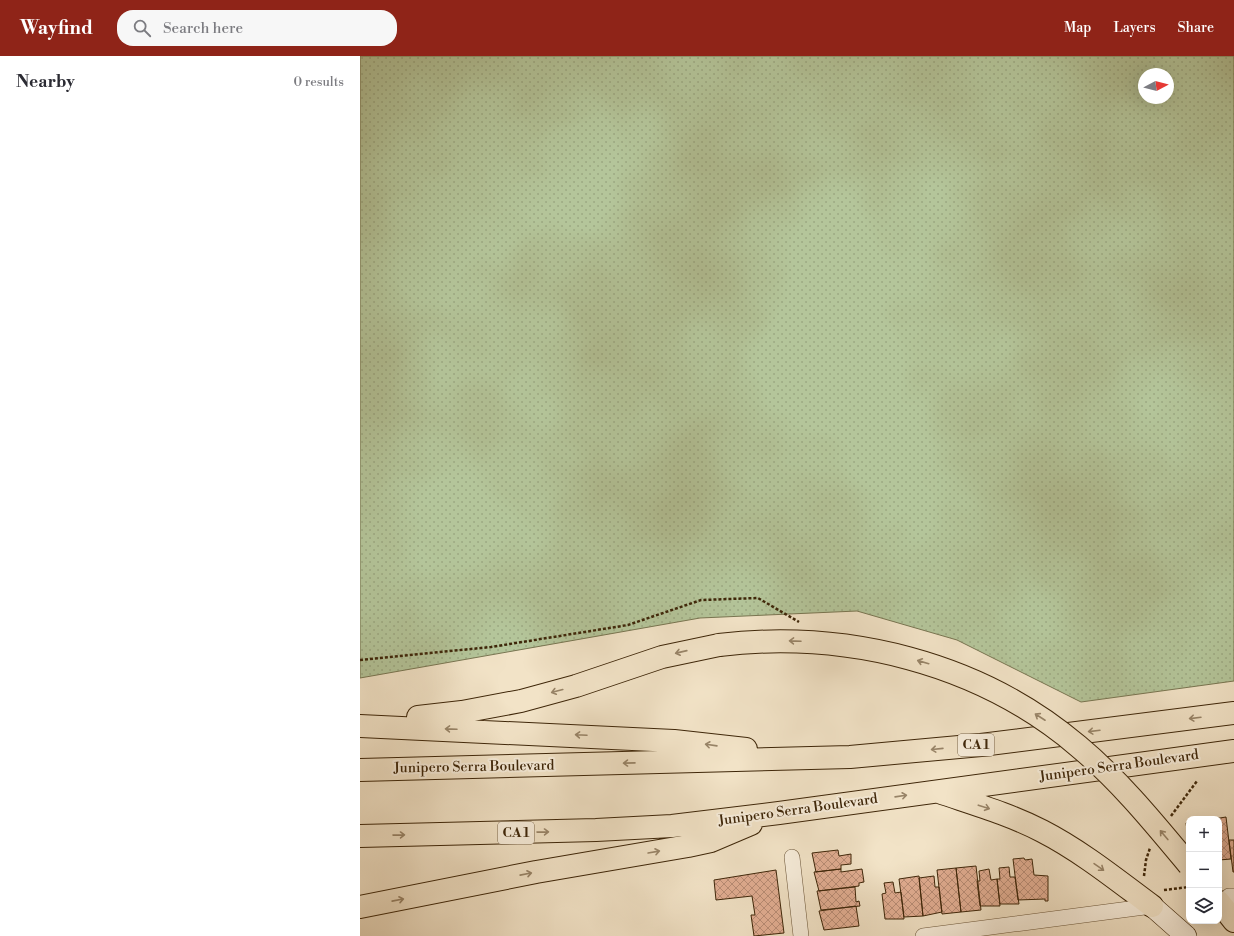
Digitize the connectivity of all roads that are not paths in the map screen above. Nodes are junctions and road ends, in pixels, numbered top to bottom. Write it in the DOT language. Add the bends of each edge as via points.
graph roads {
  1 [pos="1234,713"];
  2 [pos="360,721"];
  3 [pos="360,726"];
  4 [pos="1234,751"];
  5 [pos="819,759"];
  6 [pos="360,770"];
  7 [pos="934,791"];
  8 [pos="779,813"];
  9 [pos="360,836"];
  10 [pos="792,857"];
  11 [pos="1186,861"];
  12 [pos="1227,898"];
  13 [pos="1152,906"];
  14 [pos="360,907"];
  15 [pos="1234,921"];
  16 [pos="801,936"];
  17 [pos="923,936"];
  18 [pos="1186,936"];
  1 -- 5 [label="highway, Junipero Serra Boulevard / CA 1, one-way" via="988,744"];
  11 -- 2 [label="highway, one-way, bridge" via="1126,790 1094,759 1041,718 985,686 925,662 864,648 784,641 719,646 662,657 576,686 504,705 440,715"];
  5 -- 3 [label="highway, one-way" via="674,741"];
  4 -- 7 [label="highway, Junipero Serra Boulevard / CA 1"];
  5 -- 6 [label="highway, Junipero Serra Boulevard / CA 1, one-way"];
  8 -- 7 [label="highway, Junipero Serra Boulevard / CA 1, one-way"];
  7 -- 13 [label="highway, one-way" via="999,812 1041,830 1082,855"];
  9 -- 8 [label="highway, Junipero Serra Boulevard / CA 1, one-way" via="634,829"];
  14 -- 8 [label="highway, one-way" via="529,873 711,841"];
  10 -- 16 [label="street"];
  12 -- 15 [label="highway"];
  13 -- 17 [label="street"];
  13 -- 18 [label="main road"];
}
